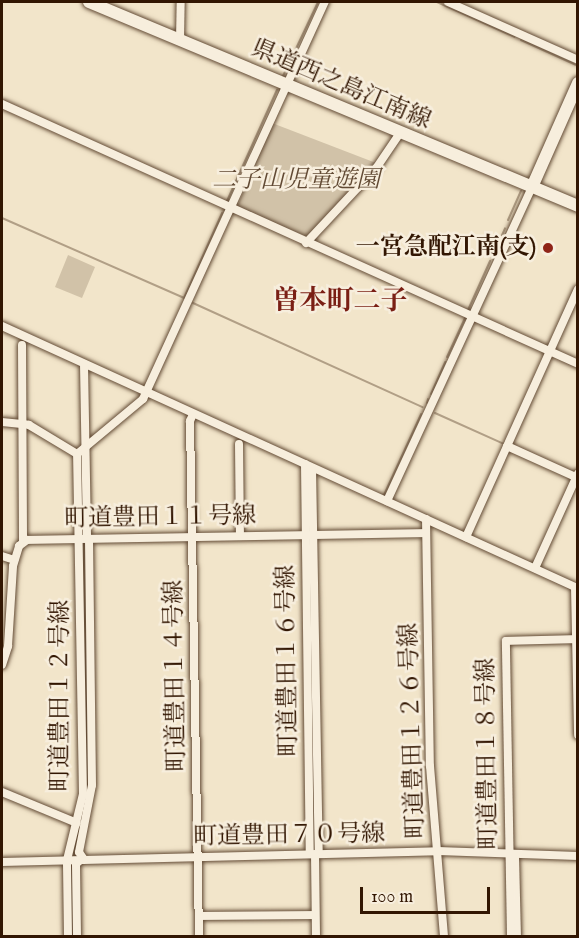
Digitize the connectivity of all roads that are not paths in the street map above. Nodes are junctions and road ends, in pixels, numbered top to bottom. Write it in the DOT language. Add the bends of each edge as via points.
graph roads {
  1 [pos="89,2"];
  2 [pos="181,2"];
  3 [pos="325,2"];
  4 [pos="448,2"];
  5 [pos="180,41"];
  6 [pos="578,60"];
  7 [pos="578,83"];
  8 [pos="286,84"];
  9 [pos="2,104"];
  10 [pos="400,133"];
  11 [pos="532,187"];
  12 [pos="578,206"];
  13 [pos="230,208"];
  14 [pos="306,243"];
  15 [pos="578,289"];
  16 [pos="471,316"];
  17 [pos="2,326"];
  18 [pos="22,345"];
  19 [pos="550,351"];
  20 [pos="82,364"];
  21 [pos="578,364"];
  22 [pos="146,394"];
  23 [pos="192,415"];
  24 [pos="2,422"];
  25 [pos="22,424"];
  26 [pos="239,444"];
  27 [pos="507,446"];
  28 [pos="81,450"];
  29 [pos="309,467"];
  30 [pos="577,476"];
  31 [pos="387,501"];
  32 [pos="426,521"];
  33 [pos="426,534"];
  34 [pos="310,535"];
  35 [pos="240,536"];
  36 [pos="193,537"];
  37 [pos="466,537"];
  38 [pos="85,539"];
  39 [pos="23,541"];
  40 [pos="2,556"];
  41 [pos="14,560"];
  42 [pos="535,568"];
  43 [pos="576,639"];
  44 [pos="511,649"];
  45 [pos="2,665"];
  46 [pos="578,735"];
  47 [pos="2,792"];
  48 [pos="77,823"];
  49 [pos="438,851"];
  50 [pos="315,854"];
  51 [pos="512,854"];
  52 [pos="578,856"];
  53 [pos="198,857"];
  54 [pos="68,860"];
  55 [pos="80,861"];
  56 [pos="2,862"];
  57 [pos="315,915"];
  58 [pos="199,916"];
  59 [pos="68,936"];
  60 [pos="77,936"];
  61 [pos="199,936"];
  62 [pos="316,936"];
  63 [pos="444,936"];
  64 [pos="511,936"];
  65 [pos="517,936"];
  1 -- 5 [label="main road, 県道西之島江南線"];
  2 -- 5 [label="street"];
  3 -- 8 [label="street"];
  4 -- 6 [label="street"];
  5 -- 8 [label="main road, 県道西之島江南線"];
  7 -- 11 [label="main road"];
  8 -- 10 [label="main road, 県道西之島江南線"];
  8 -- 13 [label="street"];
  9 -- 13 [label="street"];
  10 -- 11 [label="main road, 県道西之島江南線"];
  10 -- 14 [label="street" via="377,167"];
  11 -- 12 [label="main road, 県道西之島江南線"];
  11 -- 16 [label="street"];
  13 -- 14 [label="street"];
  13 -- 22 [label="street"];
  14 -- 16 [label="street"];
  15 -- 19 [label="street"];
  16 -- 19 [label="street"];
  16 -- 31 [label="street"];
  17 -- 20 [label="street"];
  18 -- 25 [label="street"];
  19 -- 21 [label="street"];
  19 -- 27 [label="street"];
  20 -- 22 [label="street"];
  20 -- 28 [label="street, 町道豊田１２号線"];
  22 -- 23 [label="street"];
  22 -- 28 [label="street"];
  23 -- 29 [label="street"];
  23 -- 36 [label="street, 町道豊田１４号線"];
  24 -- 25 [label="street"];
  25 -- 28 [label="street"];
  25 -- 39 [label="street"];
  26 -- 35 [label="street"];
  27 -- 30 [label="street"];
  27 -- 37 [label="street"];
  28 -- 38 [label="street, 町道豊田１２号線"];
  29 -- 31 [label="street"];
  29 -- 34 [label="street"];
  30 -- 42 [label="street"];
  31 -- 32 [label="street"];
  32 -- 33 [label="street, 町道豊田１２６号線"];
  32 -- 37 [label="street"];
  33 -- 34 [label="street, 町道豊田１１号線"];
  33 -- 49 [label="street, 町道豊田１２６号線" via="429,754"];
  34 -- 35 [label="street, 町道豊田１１号線"];
  34 -- 50 [label="street"];
  35 -- 36 [label="street, 町道豊田１１号線"];
  36 -- 38 [label="street, 町道豊田１１号線"];
  36 -- 53 [label="street, 町道豊田１４号線"];
  37 -- 42 [label="street"];
  38 -- 39 [label="street, 町道豊田１１号線"];
  38 -- 48 [label="street, 町道豊田１２号線" via="83,794"];
  38 -- 55 [label="street" via="92,785"];
  39 -- 41 [label="street"];
  40 -- 41 [label="street"];
  41 -- 45 [label="street" via="8,646"];
  42 -- 43 [label="street" via="575,589"];
  43 -- 46 [label="street"];
  43 -- 51 [label="street, 町道豊田１８号線" via="506,641"];
  44 -- 51 [label="street"];
  47 -- 48 [label="street"];
  48 -- 54 [label="street, 町道豊田１２号線"];
  49 -- 50 [label="street, 町道豊田７０号線"];
  49 -- 51 [label="street, 町道豊田７０号線"];
  49 -- 63 [label="street, 町道豊田１２６号線"];
  50 -- 53 [label="street, 町道豊田７０号線"];
  50 -- 57 [label="street"];
  51 -- 52 [label="street, 町道豊田７０号線"];
  51 -- 64 [label="street, 町道豊田１８号線"];
  51 -- 65 [label="street"];
  53 -- 55 [label="street, 町道豊田７０号線"];
  53 -- 58 [label="street, 町道豊田１４号線"];
  54 -- 55 [label="street, 町道豊田７０号線"];
  54 -- 56 [label="street, 町道豊田７０号線"];
  54 -- 59 [label="street, 町道豊田１２号線"];
  55 -- 60 [label="street" via="76,864"];
  57 -- 58 [label="street"];
  57 -- 62 [label="street"];
  58 -- 61 [label="street, 町道豊田１４号線"];
}
